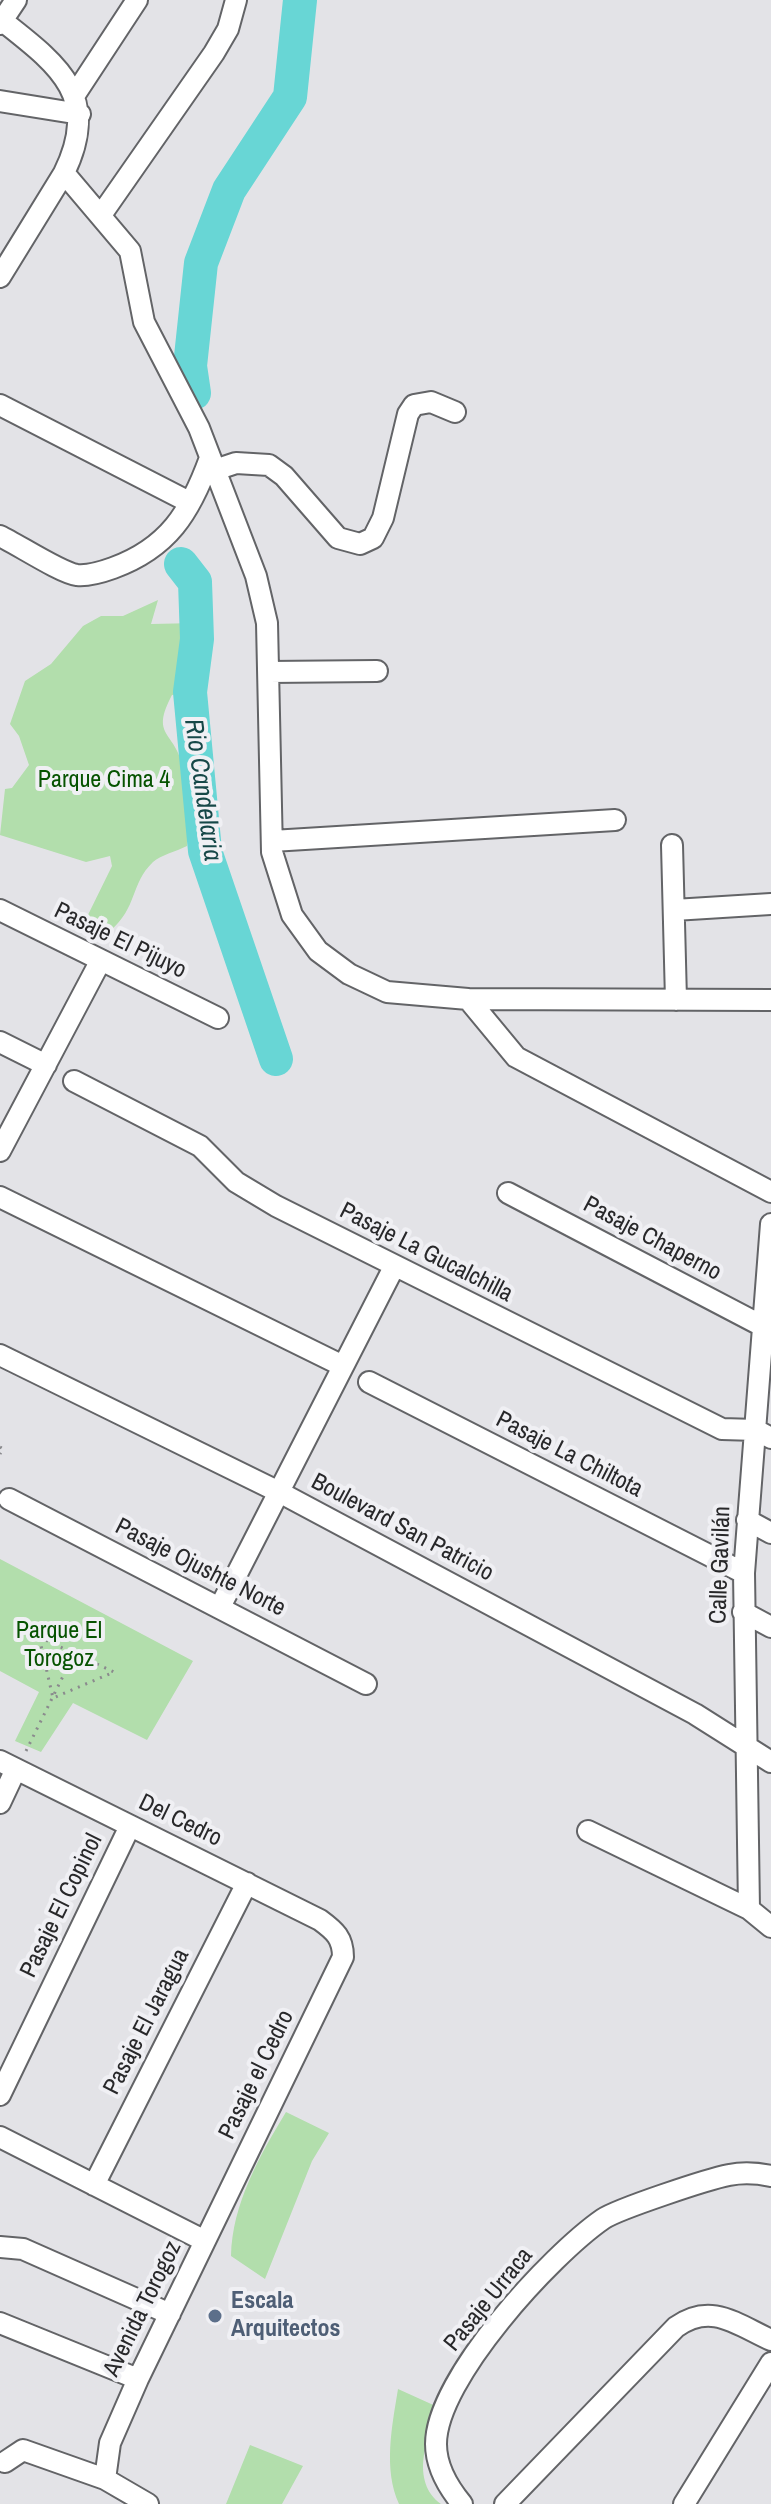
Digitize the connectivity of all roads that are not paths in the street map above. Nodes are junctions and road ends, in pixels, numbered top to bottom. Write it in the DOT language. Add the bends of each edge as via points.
graph roads {
  1 [pos="16,0"];
  2 [pos="137,0"];
  3 [pos="236,0"];
  4 [pos="1,21"];
  5 [pos="76,93"];
  6 [pos="0,101"];
  7 [pos="80,114"];
  8 [pos="64,173"];
  9 [pos="101,215"];
  10 [pos="0,277"];
  11 [pos="0,405"];
  12 [pos="455,412"];
  13 [pos="212,464"];
  14 [pos="189,502"];
  15 [pos="0,536"];
  16 [pos="377,671"];
  17 [pos="269,672"];
  18 [pos="615,820"];
  19 [pos="272,841"];
  20 [pos="672,845"];
  21 [pos="771,904"];
  22 [pos="0,910"];
  23 [pos="674,910"];
  24 [pos="101,960"];
  25 [pos="468,999"];
  26 [pos="676,1000"];
  27 [pos="771,1000"];
  28 [pos="218,1018"];
  29 [pos="0,1042"];
  30 [pos="46,1065"];
  31 [pos="74,1081"];
  32 [pos="0,1151"];
  33 [pos="771,1192"];
  34 [pos="508,1193"];
  35 [pos="0,1197"];
  36 [pos="771,1224"];
  37 [pos="394,1267"];
  38 [pos="767,1328"];
  39 [pos="0,1355"];
  40 [pos="343,1366"];
  41 [pos="369,1382"];
  42 [pos="764,1434"];
  43 [pos="279,1492"];
  44 [pos="9,1499"];
  45 [pos="747,1520"];
  46 [pos="771,1533"];
  47 [pos="744,1573"];
  48 [pos="220,1607"];
  49 [pos="743,1612"];
  50 [pos="771,1627"];
  51 [pos="366,1684"];
  52 [pos="747,1746"];
  53 [pos="771,1762"];
  54 [pos="8,1765"];
  55 [pos="0,1803"];
  56 [pos="130,1826"];
  57 [pos="588,1831"];
  58 [pos="247,1883"];
  59 [pos="749,1909"];
  60 [pos="771,1927"];
  61 [pos="335,1931"];
  62 [pos="0,2095"];
  63 [pos="0,2137"];
  64 [pos="771,2176"];
  65 [pos="94,2185"];
  66 [pos="205,2241"];
  67 [pos="0,2247"];
  68 [pos="170,2314"];
  69 [pos="0,2323"];
  70 [pos="771,2340"];
  71 [pos="771,2363"];
  72 [pos="138,2379"];
  73 [pos="5,2462"];
  74 [pos="105,2479"];
  75 [pos="148,2504"];
  76 [pos="462,2504"];
  77 [pos="505,2504"];
  78 [pos="684,2504"];
  1 -- 4 [label="street"];
  2 -- 5 [label="street"];
  3 -- 9 [label="street" via="214,53"];
  4 -- 5 [label="street" via="47,59"];
  5 -- 7 [label="street"];
  6 -- 7 [label="street"];
  7 -- 8 [label="street"];
  8 -- 9 [label="street"];
  8 -- 10 [label="street"];
  9 -- 13 [label="street" via="130,251 144,322"];
  11 -- 14 [label="street"];
  12 -- 13 [label="street" via="431,402 414,405 383,518 373,538 360,544 338,538 269,465"];
  13 -- 14 [label="street"];
  13 -- 17 [label="street" via="256,576 267,623"];
  14 -- 15 [label="street" via="168,537 144,557 101,572 75,575"];
  16 -- 17 [label="street"];
  17 -- 19 [label="street"];
  18 -- 19 [label="street"];
  19 -- 25 [label="street" via="292,915 318,951 387,992"];
  20 -- 23 [label="street"];
  21 -- 23 [label="street"];
  22 -- 24 [label="street, Pasaje El Pijuyo"];
  23 -- 26 [label="street"];
  24 -- 28 [label="street, Pasaje El Pijuyo"];
  24 -- 30 [label="street"];
  25 -- 26 [label="street"];
  25 -- 33 [label="street" via="516,1057"];
  26 -- 27 [label="street"];
  29 -- 30 [label="street"];
  30 -- 32 [label="street"];
  31 -- 37 [label="street, Pasaje La Gucalchilla" via="200,1146 236,1182"];
  34 -- 38 [label="street, Pasaje Chaperno"];
  35 -- 40 [label="street"];
  36 -- 38 [label="street, Calle Gavilán"];
  37 -- 40 [label="street"];
  37 -- 42 [label="street, Pasaje La Gucalchilla" via="722,1429"];
  38 -- 42 [label="street, Calle Gavilán"];
  39 -- 43 [label="street, Boulevard San Patricio"];
  40 -- 43 [label="street"];
  41 -- 47 [label="street, Pasaje La Chiltota"];
  42 -- 45 [label="street, Calle Gavilán"];
  43 -- 48 [label="street"];
  43 -- 52 [label="street, Boulevard San Patricio"];
  44 -- 48 [label="street, Pasaje Ojushte Norte"];
  45 -- 46 [label="street"];
  45 -- 47 [label="street, Calle Gavilán"];
  47 -- 49 [label="street, Calle Gavilán"];
  48 -- 51 [label="street, Pasaje Ojushte Norte"];
  49 -- 50 [label="street"];
  49 -- 52 [label="street, Calle Gavilán"];
  52 -- 53 [label="street, Boulevard San Patricio"];
  52 -- 59 [label="street, Calle Gavilán"];
  54 -- 55 [label="street"];
  54 -- 56 [label="street, Del Cedro"];
  56 -- 58 [label="street, Del Cedro"];
  56 -- 62 [label="street, Pasaje El Copinol"];
  57 -- 59 [label="street"];
  58 -- 61 [label="street, Del Cedro"];
  58 -- 65 [label="street, Pasaje El Jaragua"];
  59 -- 60 [label="street"];
  61 -- 66 [label="street, Pasaje el Cedro" via="343,1943 343,1957"];
  63 -- 65 [label="street, Avenida Torogoz"];
  64 -- 76 [label="street, Pasaje Urraca" via="728,2175 605,2217 531,2281 453,2388 441,2415 436,2443 440,2468"];
  65 -- 66 [label="street, Avenida Torogoz"];
  66 -- 68 [label="street, Avenida Torogoz"];
  67 -- 68 [label="street" via="23,2249"];
  68 -- 72 [label="street, Avenida Torogoz"];
  69 -- 72 [label="street"];
  70 -- 77 [label="street" via="712,2314 692,2316"];
  71 -- 78 [label="street"];
  72 -- 74 [label="street, Avenida Torogoz" via="110,2443"];
  73 -- 74 [label="street" via="23,2450"];
  74 -- 75 [label="street"];
}
